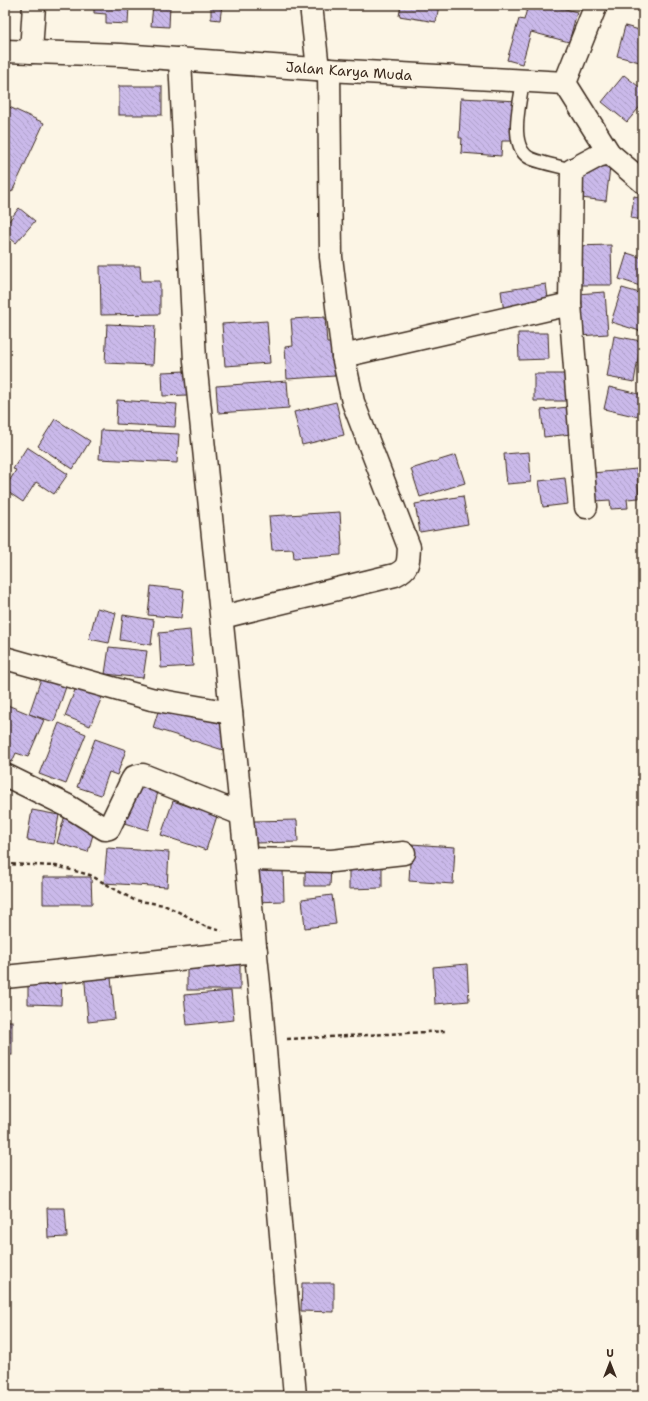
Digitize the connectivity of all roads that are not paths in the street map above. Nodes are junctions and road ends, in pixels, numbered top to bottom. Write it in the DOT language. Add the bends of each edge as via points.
graph roads {
  1 [pos="34,5"];
  2 [pos="311,5"];
  3 [pos="596,5"];
  4 [pos="5,51"];
  5 [pos="31,52"];
  6 [pos="180,59"];
  7 [pos="324,70"];
  8 [pos="523,81"];
  9 [pos="565,83"];
  10 [pos="609,153"];
  11 [pos="572,170"];
  12 [pos="643,182"];
  13 [pos="570,304"];
  14 [pos="343,356"];
  15 [pos="586,508"];
  16 [pos="222,617"];
  17 [pos="5,658"];
  18 [pos="231,713"];
  19 [pos="5,775"];
  20 [pos="242,814"];
  21 [pos="404,853"];
  22 [pos="246,859"];
  23 [pos="255,942"];
  24 [pos="5,977"];
  25 [pos="295,1396"];
  1 -- 5 [label="street"];
  2 -- 7 [label="street"];
  3 -- 9 [label="street"];
  4 -- 5 [label="street, Jalan Karya Muda"];
  5 -- 6 [label="street, Jalan Karya Muda"];
  6 -- 7 [label="street, Jalan Karya Muda"];
  6 -- 16 [label="street" via="195,361"];
  7 -- 8 [label="street, Jalan Karya Muda"];
  7 -- 14 [label="street" via="331,257"];
  8 -- 9 [label="street, Jalan Karya Muda"];
  8 -- 11 [label="lane" via="516,132 523,153 532,159"];
  9 -- 10 [label="street"];
  10 -- 11 [label="street"];
  10 -- 12 [label="street"];
  11 -- 13 [label="street"];
  13 -- 14 [label="street"];
  13 -- 15 [label="street"];
  14 -- 16 [label="street" via="353,402 409,547 406,568 395,575"];
  16 -- 18 [label="street"];
  17 -- 18 [label="street" via="151,699"];
  18 -- 20 [label="street"];
  19 -- 20 [label="street" via="66,805 105,829 109,828 132,780 139,775"];
  20 -- 22 [label="street"];
  21 -- 22 [label="street" via="332,861"];
  22 -- 23 [label="street"];
  23 -- 24 [label="street"];
  23 -- 25 [label="street"];
}
